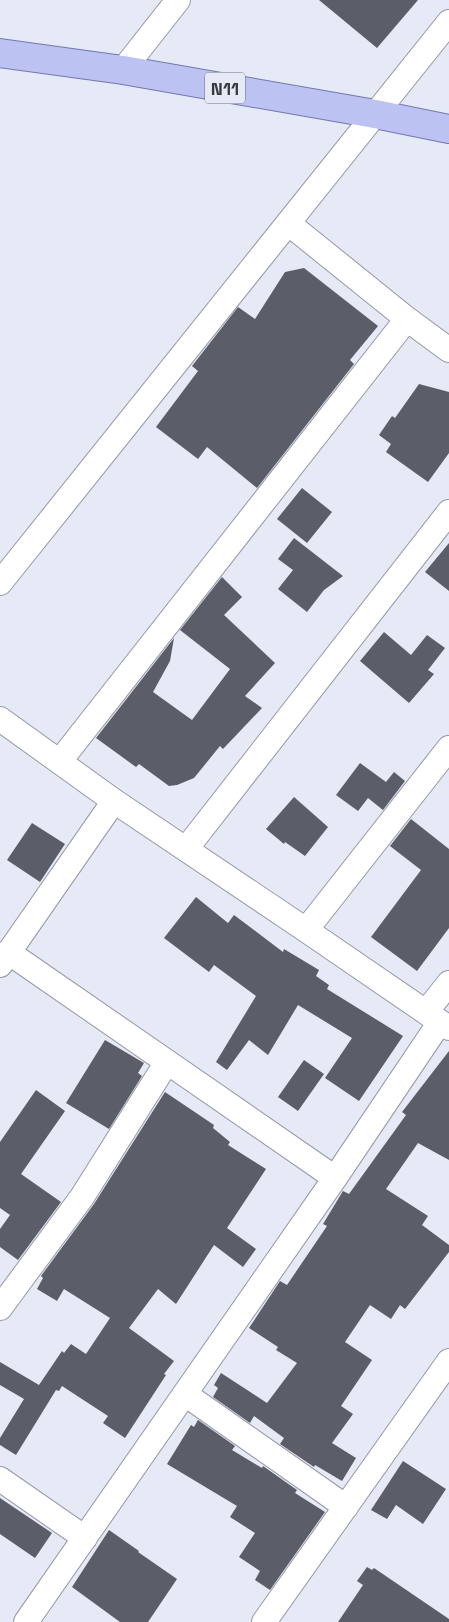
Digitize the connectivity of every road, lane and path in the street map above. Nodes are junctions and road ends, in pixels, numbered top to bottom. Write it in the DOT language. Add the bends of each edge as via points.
graph roads {
  1 [pos="178,0"];
  2 [pos="449,22"];
  3 [pos="0,53"];
  4 [pos="123,70"];
  5 [pos="375,114"];
  6 [pos="449,129"];
  7 [pos="288,223"];
  8 [pos="407,319"];
  9 [pos="449,350"];
  10 [pos="449,512"];
  11 [pos="0,583"];
  12 [pos="0,719"];
  13 [pos="449,748"];
  14 [pos="60,761"];
  15 [pos="114,801"];
  16 [pos="186,849"];
  17 [pos="306,930"];
  18 [pos="4,958"];
  19 [pos="449,983"];
  20 [pos="438,1021"];
  21 [pos="167,1062"];
  22 [pos="335,1178"];
  23 [pos="0,1308"];
  24 [pos="449,1361"];
  25 [pos="185,1394"];
  26 [pos="0,1479"];
  27 [pos="346,1506"];
  28 [pos="85,1538"];
  29 [pos="26,1622"];
  30 [pos="264,1622"];
  1 -- 4 [label="street"];
  2 -- 5 [label="street"];
  3 -- 4 [label="main road, N11"];
  4 -- 5 [label="main road, N11"];
  5 -- 6 [label="main road, N11"];
  5 -- 7 [label="street"];
  7 -- 8 [label="street"];
  7 -- 11 [label="street"];
  8 -- 9 [label="street"];
  8 -- 14 [label="street"];
  10 -- 16 [label="street"];
  12 -- 14 [label="street"];
  13 -- 17 [label="street"];
  14 -- 15 [label="street"];
  15 -- 16 [label="street"];
  15 -- 18 [label="street"];
  16 -- 17 [label="street"];
  17 -- 20 [label="street"];
  18 -- 21 [label="street"];
  19 -- 20 [label="street"];
  20 -- 22 [label="street"];
  21 -- 22 [label="street"];
  21 -- 23 [label="street" via="82,1197"];
  22 -- 25 [label="street"];
  24 -- 27 [label="street"];
  25 -- 27 [label="street"];
  25 -- 28 [label="street"];
  26 -- 28 [label="street"];
  27 -- 30 [label="street"];
  28 -- 29 [label="street"];
}
